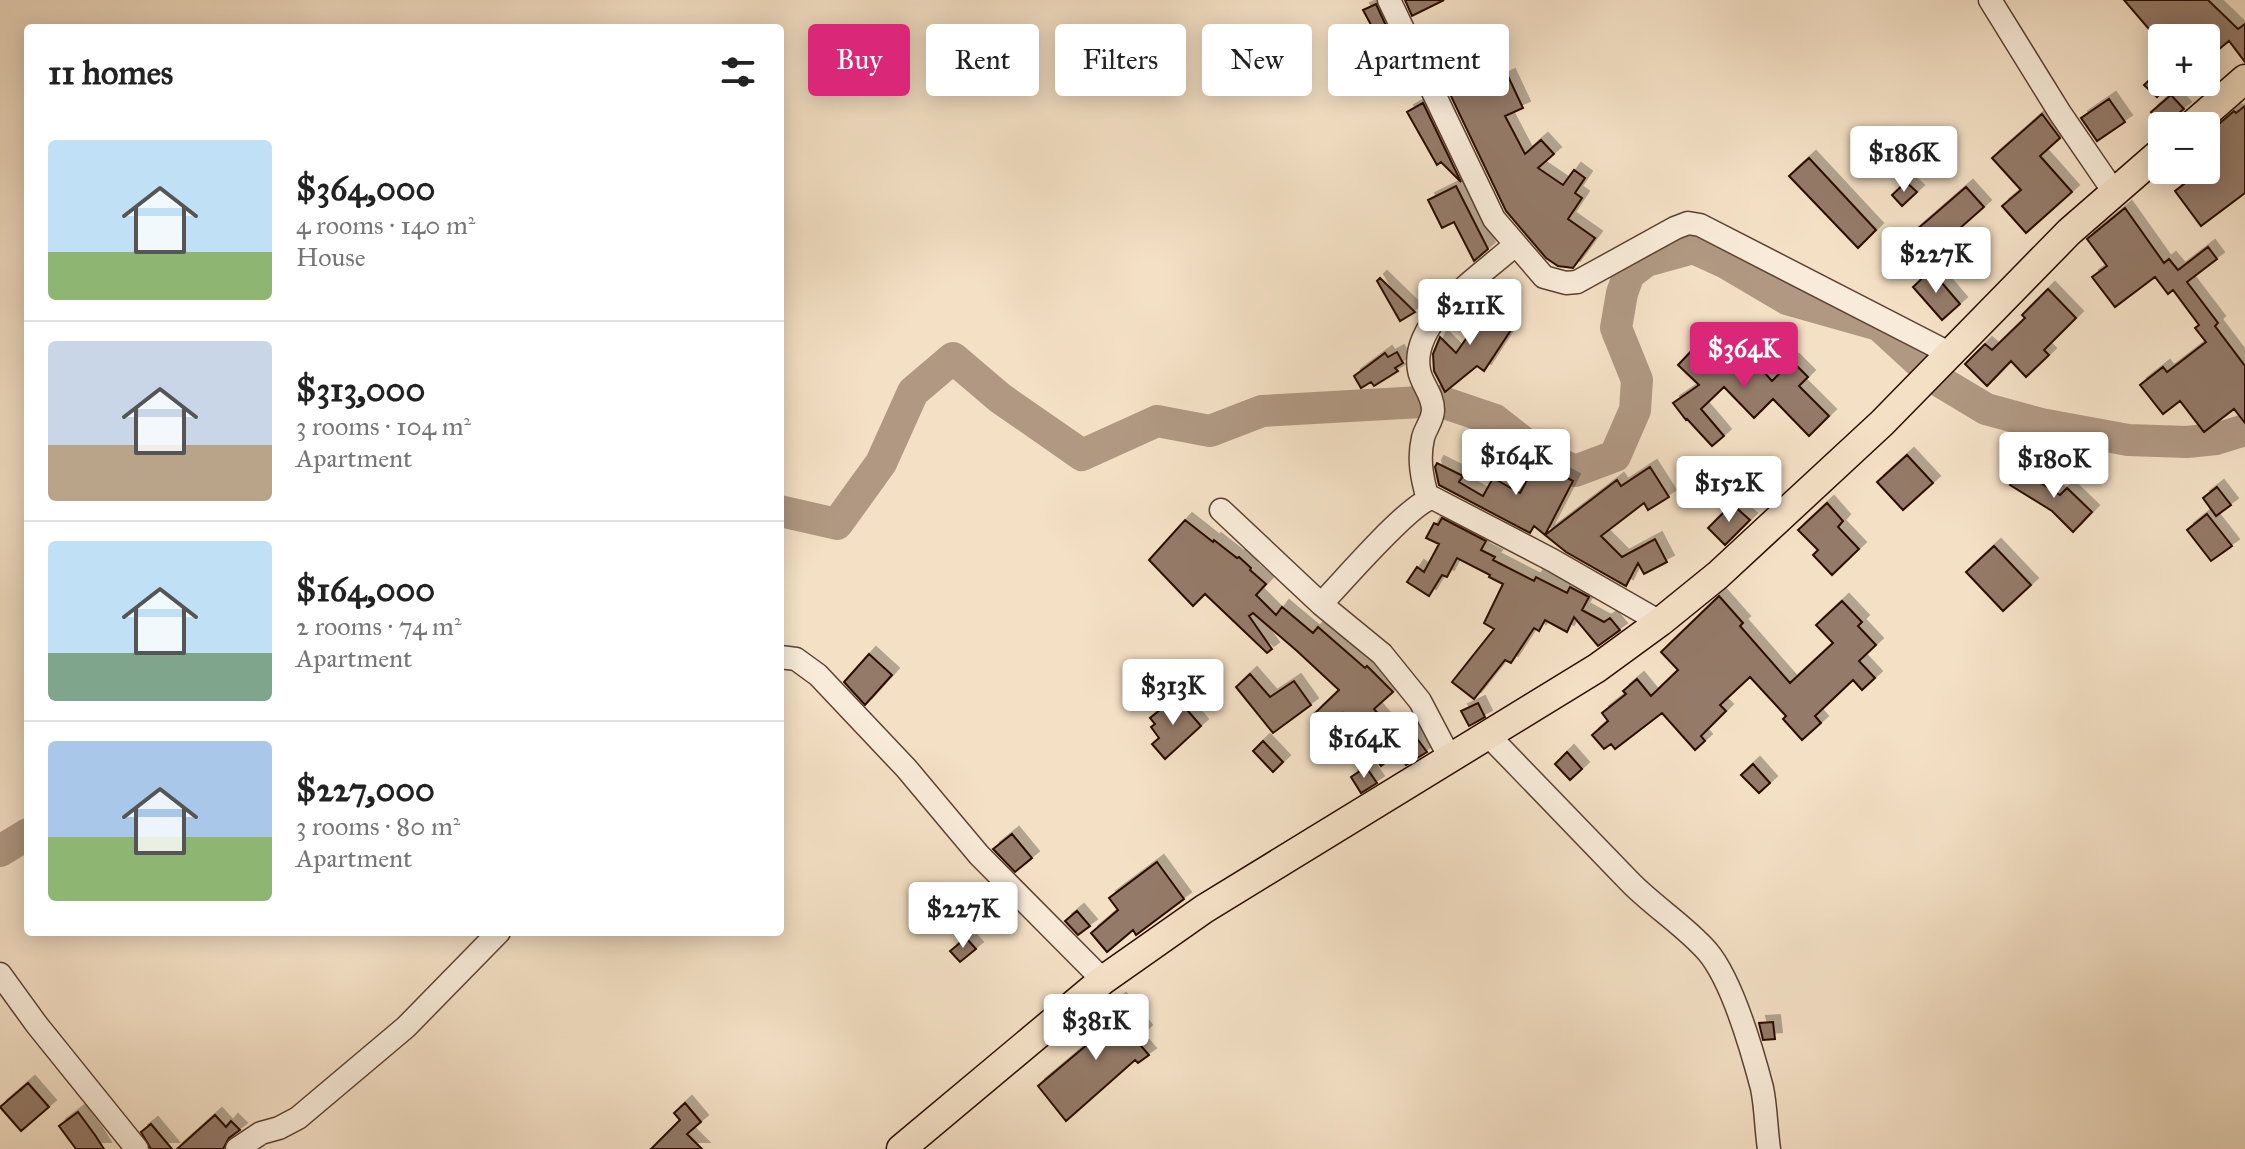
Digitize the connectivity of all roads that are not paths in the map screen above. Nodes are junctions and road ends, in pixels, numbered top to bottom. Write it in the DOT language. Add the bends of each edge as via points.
graph roads {
  1 [pos="1389,0"];
  2 [pos="1990,0"];
  3 [pos="2245,79"];
  4 [pos="2207,112"];
  5 [pos="2148,163"];
  6 [pos="2114,192"];
  7 [pos="1515,245"];
  8 [pos="1937,368"];
  9 [pos="1428,499"];
  10 [pos="1221,510"];
  11 [pos="1321,604"];
  12 [pos="1660,622"];
  13 [pos="784,658"];
  14 [pos="1488,735"];
  15 [pos="1450,758"];
  16 [pos="495,936"];
  17 [pos="0,974"];
  18 [pos="1103,980"];
  19 [pos="137,1149"];
  20 [pos="237,1149"];
  21 [pos="901,1149"];
  22 [pos="1769,1149"];
  1 -- 7 [label="street" via="1494,219"];
  2 -- 6 [label="street"];
  3 -- 4 [label="main road"];
  5 -- 6 [label="main road"];
  6 -- 8 [label="main road"];
  7 -- 8 [label="street" via="1544,277 1577,282 1675,228 1700,225"];
  7 -- 9 [label="street" via="1452,299 1418,348 1419,370 1432,405 1421,457"];
  8 -- 12 [label="main road" via="1718,575"];
  9 -- 11 [label="street"];
  9 -- 12 [label="street" via="1552,560"];
  10 -- 11 [label="street"];
  11 -- 15 [label="street" via="1391,664 1420,701"];
  12 -- 14 [label="main road"];
  13 -- 18 [label="street" via="796,659 818,675 979,855"];
  14 -- 15 [label="main road"];
  14 -- 22 [label="street" via="1718,965 1762,1089"];
  15 -- 18 [label="main road" via="1204,909"];
  16 -- 20 [label="street" via="406,1027 298,1118"];
  17 -- 19 [label="street"];
  18 -- 21 [label="main road"];
}
